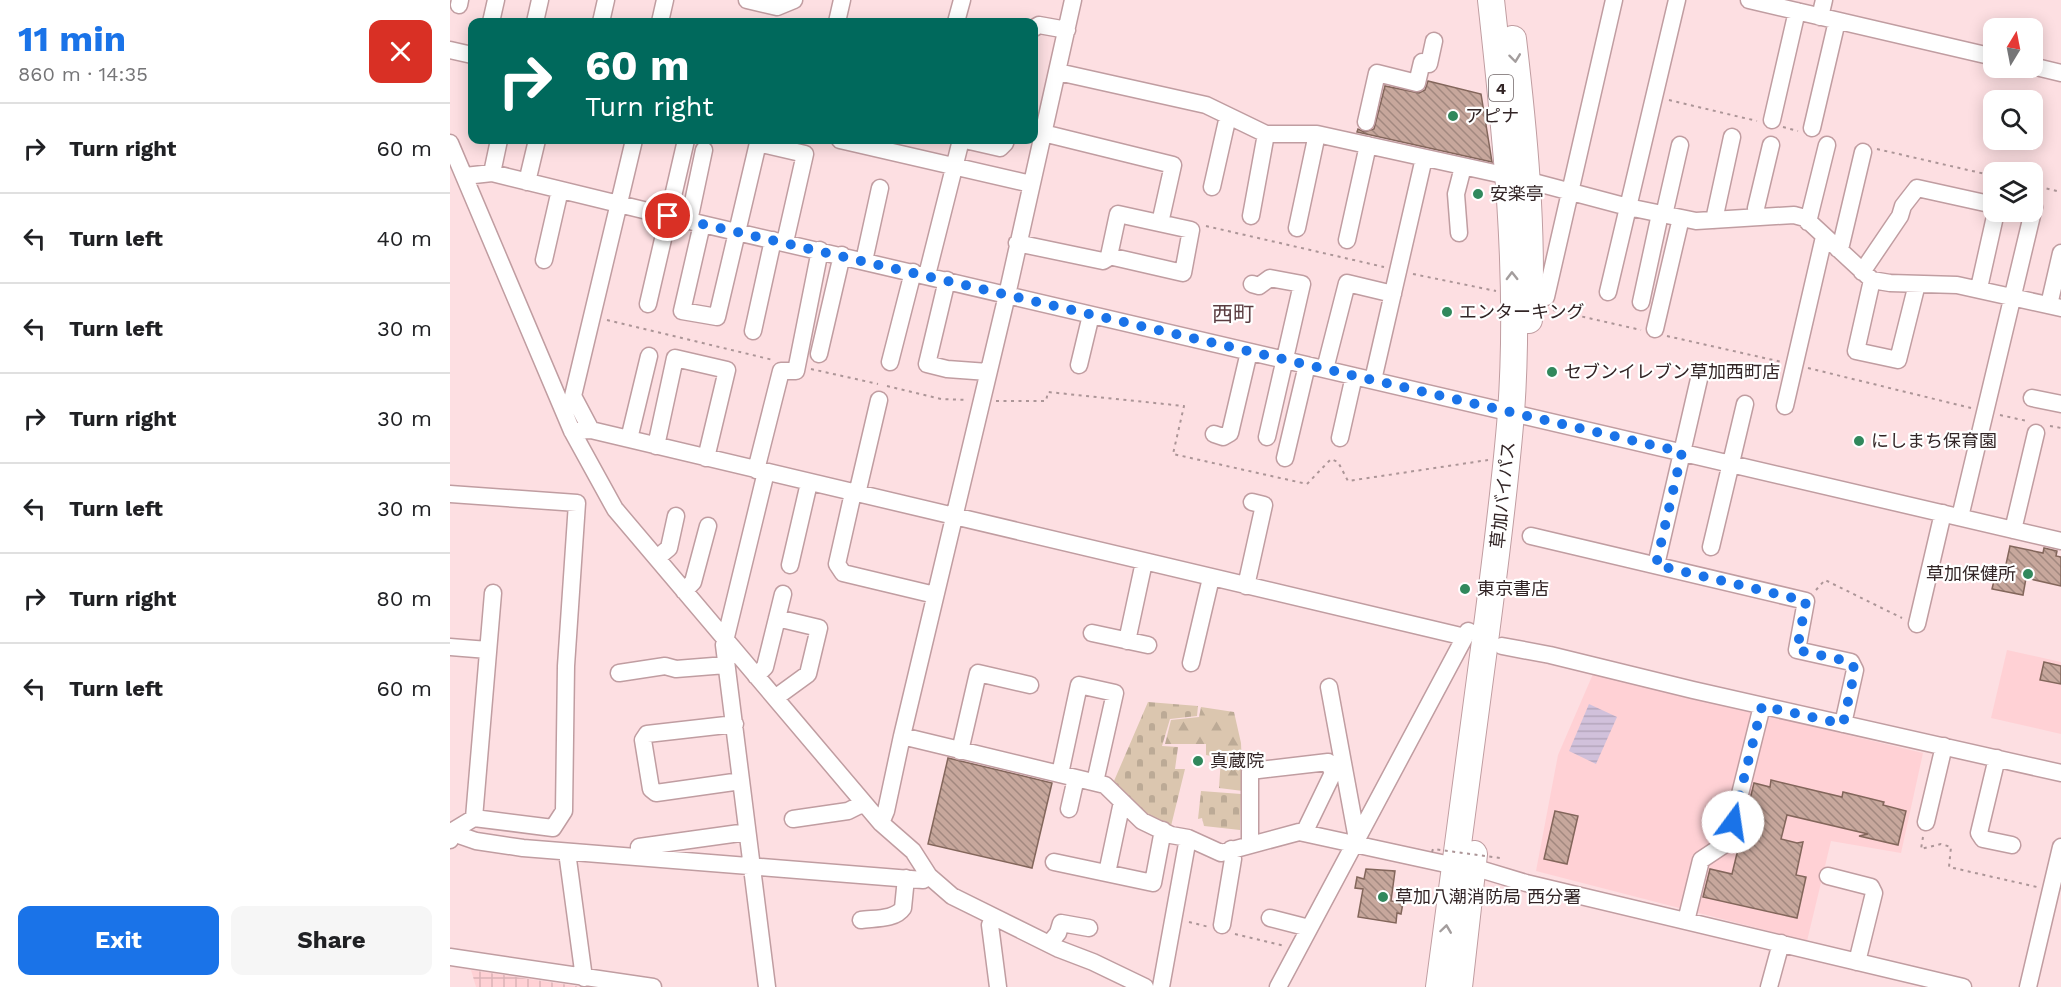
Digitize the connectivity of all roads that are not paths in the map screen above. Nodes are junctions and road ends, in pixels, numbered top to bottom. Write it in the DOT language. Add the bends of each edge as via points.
graph roads {
  1 [pos="496,0"];
  2 [pos="540,0"];
  3 [pos="606,0"];
  4 [pos="665,0"];
  5 [pos="747,0"];
  6 [pos="794,0"];
  7 [pos="842,0"];
  8 [pos="962,0"];
  9 [pos="1073,0"];
  10 [pos="1491,0"];
  11 [pos="1508,0"];
  12 [pos="1614,0"];
  13 [pos="1677,0"];
  14 [pos="1750,0"];
  15 [pos="1822,8"];
  16 [pos="1797,11"];
  17 [pos="492,18"];
  18 [pos="536,18"];
  19 [pos="602,18"];
  20 [pos="661,18"];
  21 [pos="838,18"];
  22 [pos="957,18"];
  23 [pos="1838,21"];
  24 [pos="1038,26"];
  25 [pos="1067,30"];
  26 [pos="1434,41"];
  27 [pos="450,50"];
  28 [pos="468,54"];
  29 [pos="1983,54"];
  30 [pos="2043,69"];
  31 [pos="1058,72"];
  32 [pos="2061,73"];
  33 [pos="1228,116"];
  34 [pos="1772,120"];
  35 [pos="1366,122"];
  36 [pos="1812,128"];
  37 [pos="1043,133"];
  38 [pos="1266,134"];
  39 [pos="1317,134"];
  40 [pos="1732,136"];
  41 [pos="450,143"];
  42 [pos="498,144"];
  43 [pos="536,144"];
  44 [pos="633,144"];
  45 [pos="685,144"];
  46 [pos="758,144"];
  47 [pos="762,144"];
  48 [pos="858,144"];
  49 [pos="960,144"];
  50 [pos="982,144"];
  51 [pos="1004,144"];
  52 [pos="1368,145"];
  53 [pos="1680,145"];
  54 [pos="1771,145"];
  55 [pos="1827,145"];
  56 [pos="704,150"];
  57 [pos="1863,152"];
  58 [pos="1424,158"];
  59 [pos="955,166"];
  60 [pos="1463,167"];
  61 [pos="492,173"];
  62 [pos="1517,179"];
  63 [pos="461,181"];
  64 [pos="527,182"];
  65 [pos="1031,184"];
  66 [pos="1212,187"];
  67 [pos="880,188"];
  68 [pos="560,190"];
  69 [pos="1570,192"];
  70 [pos="618,203"];
  71 [pos="1983,203"];
  72 [pos="1628,207"];
  73 [pos="1662,214"];
  74 [pos="668,216"];
  75 [pos="1251,216"];
  76 [pos="1758,217"];
  77 [pos="1681,218"];
  78 [pos="1714,220"];
  79 [pos="695,222"];
  80 [pos="1808,222"];
  81 [pos="1994,222"];
  82 [pos="2030,222"];
  83 [pos="1160,223"];
  84 [pos="1297,228"];
  85 [pos="737,231"];
  86 [pos="1459,232"];
  87 [pos="1824,237"];
  88 [pos="1347,240"];
  89 [pos="779,241"];
  90 [pos="1017,243"];
  91 [pos="1838,249"];
  92 [pos="820,250"];
  93 [pos="2061,253"];
  94 [pos="842,255"];
  95 [pos="1108,256"];
  96 [pos="544,260"];
  97 [pos="864,261"];
  98 [pos="920,274"];
  99 [pos="1867,276"];
  100 [pos="947,280"];
  101 [pos="1252,284"];
  102 [pos="1917,284"];
  103 [pos="1979,288"];
  104 [pos="1608,291"];
  105 [pos="1393,294"];
  106 [pos="1007,295"];
  107 [pos="1546,297"];
  108 [pos="2012,297"];
  109 [pos="1641,303"];
  110 [pos="648,304"];
  111 [pos="2055,306"];
  112 [pos="1091,315"];
  113 [pos="1655,329"];
  114 [pos="753,331"];
  115 [pos="1249,352"];
  116 [pos="819,354"];
  117 [pos="649,356"];
  118 [pos="1284,360"];
  119 [pos="890,362"];
  120 [pos="1079,365"];
  121 [pos="1307,365"];
  122 [pos="1325,369"];
  123 [pos="988,372"];
  124 [pos="1354,376"];
  125 [pos="1699,379"];
  126 [pos="1373,380"];
  127 [pos="2031,398"];
  128 [pos="879,400"];
  129 [pos="1745,404"];
  130 [pos="2061,404"];
  131 [pos="1785,406"];
  132 [pos="1519,414"];
  133 [pos="591,430"];
  134 [pos="572,431"];
  135 [pos="2036,433"];
  136 [pos="1214,434"];
  137 [pos="1267,437"];
  138 [pos="1340,438"];
  139 [pos="629,439"];
  140 [pos="656,446"];
  141 [pos="1682,452"];
  142 [pos="706,458"];
  143 [pos="1285,458"];
  144 [pos="1731,464"];
  145 [pos="761,471"];
  146 [pos="809,483"];
  147 [pos="450,494"];
  148 [pos="855,494"];
  149 [pos="1252,502"];
  150 [pos="1942,513"];
  151 [pos="676,516"];
  152 [pos="955,516"];
  153 [pos="1960,517"];
  154 [pos="708,526"];
  155 [pos="2013,530"];
  156 [pos="1531,536"];
  157 [pos="2061,541"];
  158 [pos="1711,547"];
  159 [pos="657,558"];
  160 [pos="1144,562"];
  161 [pos="790,565"];
  162 [pos="1656,565"];
  163 [pos="1211,578"];
  164 [pos="1246,586"];
  165 [pos="684,591"];
  166 [pos="493,593"];
  167 [pos="783,594"];
  168 [pos="935,595"];
  169 [pos="777,618"];
  170 [pos="1917,624"];
  171 [pos="1092,633"];
  172 [pos="725,639"];
  173 [pos="1484,639"];
  174 [pos="1127,641"];
  175 [pos="1148,645"];
  176 [pos="450,647"];
  177 [pos="488,650"];
  178 [pos="1191,663"];
  179 [pos="726,665"];
  180 [pos="619,673"];
  181 [pos="756,676"];
  182 [pos="1030,685"];
  183 [pos="1329,687"];
  184 [pos="775,698"];
  185 [pos="1762,706"];
  186 [pos="735,724"];
  187 [pos="1843,724"];
  188 [pos="902,736"];
  189 [pos="1944,746"];
  190 [pos="960,751"];
  191 [pos="1997,758"];
  192 [pos="2061,773"];
  193 [pos="1059,774"];
  194 [pos="1076,778"];
  195 [pos="741,781"];
  196 [pos="1095,782"];
  197 [pos="864,802"];
  198 [pos="1122,802"];
  199 [pos="1069,810"];
  200 [pos="474,818"];
  201 [pos="793,819"];
  202 [pos="1926,822"];
  203 [pos="881,823"];
  204 [pos="1163,830"];
  205 [pos="747,832"];
  206 [pos="1305,833"];
  207 [pos="450,835"];
  208 [pos="1188,838"];
  209 [pos="1355,842"];
  210 [pos="649,843"];
  211 [pos="1250,844"];
  212 [pos="2012,845"];
  213 [pos="2061,848"];
  214 [pos="1232,849"];
  215 [pos="567,852"];
  216 [pos="1054,862"];
  217 [pos="1464,866"];
  218 [pos="753,867"];
  219 [pos="1107,873"];
  220 [pos="929,876"];
  221 [pos="1828,876"];
  222 [pos="906,878"];
  223 [pos="2054,895"];
  224 [pos="994,917"];
  225 [pos="1270,918"];
  226 [pos="861,920"];
  227 [pos="1686,921"];
  228 [pos="1089,928"];
  229 [pos="1309,928"];
  230 [pos="1224,929"];
  231 [pos="1781,943"];
  232 [pos="1049,944"];
  233 [pos="450,957"];
  234 [pos="1857,962"];
  235 [pos="584,978"];
  236 [pos="653,987"];
  237 [pos="768,987"];
  238 [pos="998,987"];
  239 [pos="1145,987"];
  240 [pos="1161,987"];
  241 [pos="1278,987"];
  242 [pos="1438,987"];
  243 [pos="1459,987"];
  244 [pos="1770,987"];
  245 [pos="1963,987"];
  246 [pos="2028,987"];
  1 -- 17 [label="street"];
  2 -- 18 [label="street"];
  3 -- 19 [label="street"];
  4 -- 20 [label="street"];
  5 -- 6 [label="street" via="777,8"];
  7 -- 21 [label="street"];
  8 -- 22 [label="street"];
  9 -- 25 [label="street"];
  10 -- 62 [label="highway, 草加バイパス / 4" via="1492,76"];
  11 -- 62 [label="highway, 草加バイパス / 4, one-way" via="1522,117"];
  12 -- 69 [label="street"];
  13 -- 72 [label="street"];
  14 -- 16 [label="street"];
  15 -- 16 [label="street"];
  15 -- 23 [label="street"];
  16 -- 34 [label="street"];
  23 -- 29 [label="street"];
  23 -- 36 [label="street"];
  24 -- 25 [label="street"];
  25 -- 31 [label="street"];
  26 -- 35 [label="street" via="1417,83 1377,74"];
  27 -- 28 [label="street"];
  30 -- 32 [label="street"];
  31 -- 33 [label="street" via="1206,105"];
  31 -- 37 [label="street"];
  33 -- 38 [label="street"];
  33 -- 66 [label="street"];
  37 -- 65 [label="street"];
  37 -- 83 [label="street" via="1173,165"];
  38 -- 39 [label="street"];
  38 -- 75 [label="street"];
  39 -- 52 [label="street"];
  39 -- 84 [label="street"];
  40 -- 78 [label="street"];
  41 -- 63 [label="street"];
  42 -- 61 [label="street"];
  43 -- 64 [label="street"];
  44 -- 70 [label="street"];
  45 -- 74 [label="street"];
  46 -- 85 [label="street"];
  47 -- 89 [label="street" via="805,154"];
  48 -- 59 [label="street"];
  49 -- 59 [label="street"];
  50 -- 51 [label="street" via="1000,148"];
  52 -- 58 [label="street"];
  52 -- 88 [label="street"];
  53 -- 73 [label="street"];
  54 -- 76 [label="street" via="1756,208"];
  55 -- 80 [label="street"];
  56 -- 79 [label="street"];
  57 -- 91 [label="street"];
  58 -- 60 [label="street"];
  58 -- 105 [label="street"];
  59 -- 65 [label="street"];
  59 -- 98 [label="street"];
  60 -- 62 [label="street"];
  60 -- 86 [label="street" via="1456,194"];
  61 -- 63 [label="street"];
  61 -- 64 [label="street"];
  62 -- 69 [label="street"];
  62 -- 132 [label="highway, 草加バイパス / 4" via="1531,261"];
  132 -- 62 [label="highway, 草加バイパス / 4, one-way" via="1505,241"];
  63 -- 134 [label="street"];
  64 -- 68 [label="street"];
  65 -- 90 [label="street"];
  67 -- 97 [label="street"];
  68 -- 70 [label="street"];
  68 -- 96 [label="street"];
  69 -- 72 [label="street"];
  69 -- 107 [label="street"];
  70 -- 74 [label="street"];
  70 -- 133 [label="street" via="573,396"];
  71 -- 99 [label="street" via="1917,188 1903,206"];
  72 -- 73 [label="street"];
  72 -- 104 [label="street"];
  73 -- 77 [label="street"];
  73 -- 109 [label="street"];
  74 -- 79 [label="street"];
  74 -- 110 [label="street"];
  76 -- 78 [label="street"];
  76 -- 80 [label="street" via="1794,215"];
  77 -- 78 [label="street"];
  77 -- 113 [label="street"];
  79 -- 85 [label="street"];
  79 -- 85 [label="street" via="682,311 717,317"];
  80 -- 87 [label="street"];
  81 -- 103 [label="street"];
  82 -- 108 [label="street"];
  83 -- 95 [label="street" via="1118,214"];
  83 -- 95 [label="street" via="1191,230 1183,273"];
  85 -- 89 [label="street"];
  87 -- 91 [label="street"];
  87 -- 131 [label="street"];
  89 -- 92 [label="street"];
  89 -- 114 [label="street"];
  90 -- 95 [label="street" via="1103,261"];
  90 -- 106 [label="street"];
  91 -- 99 [label="street"];
  92 -- 94 [label="street"];
  92 -- 145 [label="street" via="796,371 782,371"];
  93 -- 111 [label="street"];
  94 -- 97 [label="street"];
  94 -- 116 [label="street"];
  97 -- 98 [label="street"];
  98 -- 100 [label="street"];
  98 -- 119 [label="street"];
  99 -- 102 [label="street"];
  99 -- 102 [label="street" via="1856,351 1898,360"];
  100 -- 106 [label="street"];
  100 -- 123 [label="street" via="927,364"];
  101 -- 118 [label="street" via="1259,286 1270,278 1302,285"];
  102 -- 103 [label="street"];
  103 -- 108 [label="street"];
  105 -- 122 [label="street" via="1347,283"];
  105 -- 126 [label="street"];
  106 -- 112 [label="street"];
  106 -- 123 [label="street"];
  108 -- 111 [label="street"];
  108 -- 153 [label="street"];
  112 -- 115 [label="street"];
  112 -- 120 [label="street"];
  115 -- 118 [label="street"];
  115 -- 136 [label="street" via="1230,433 1223,437"];
  117 -- 139 [label="street"];
  118 -- 121 [label="street"];
  118 -- 137 [label="street"];
  121 -- 122 [label="street"];
  121 -- 143 [label="street" via="1294,442"];
  122 -- 124 [label="street"];
  123 -- 152 [label="street"];
  124 -- 126 [label="street"];
  124 -- 138 [label="street"];
  125 -- 141 [label="street"];
  126 -- 132 [label="street"];
  127 -- 130 [label="street"];
  128 -- 148 [label="street"];
  129 -- 144 [label="street"];
  132 -- 141 [label="street"];
  132 -- 173 [label="highway, 草加バイパス / 4"];
  133 -- 134 [label="street"];
  133 -- 139 [label="street"];
  134 -- 159 [label="street" via="615,509"];
  135 -- 155 [label="street"];
  139 -- 140 [label="street"];
  140 -- 142 [label="street"];
  140 -- 142 [label="street" via="675,358 686,360 727,370"];
  141 -- 144 [label="street"];
  141 -- 162 [label="street"];
  142 -- 145 [label="street"];
  144 -- 150 [label="street"];
  144 -- 158 [label="street"];
  145 -- 146 [label="street"];
  145 -- 172 [label="street"];
  146 -- 148 [label="street"];
  146 -- 161 [label="street"];
  147 -- 200 [label="street" via="577,503 566,666 564,811 553,828"];
  148 -- 152 [label="street"];
  148 -- 168 [label="street" via="837,564 843,573"];
  149 -- 164 [label="street" via="1264,504"];
  150 -- 153 [label="street"];
  150 -- 170 [label="street"];
  151 -- 159 [label="street" via="669,548"];
  152 -- 160 [label="street"];
  152 -- 168 [label="street"];
  153 -- 155 [label="street"];
  154 -- 165 [label="street" via="693,582"];
  155 -- 157 [label="street"];
  156 -- 162 [label="street"];
  159 -- 165 [label="street"];
  160 -- 163 [label="street"];
  160 -- 174 [label="street"];
  162 -- 187 [label="street" via="1806,601 1797,650 1851,662 1855,670"];
  163 -- 164 [label="street"];
  163 -- 178 [label="street"];
  164 -- 173 [label="street"];
  165 -- 172 [label="street"];
  166 -- 177 [label="street"];
  167 -- 169 [label="street"];
  168 -- 188 [label="street"];
  169 -- 181 [label="street" via="765,667"];
  169 -- 184 [label="street" via="819,628 808,674"];
  171 -- 174 [label="street"];
  172 -- 179 [label="street"];
  172 -- 181 [label="street"];
  173 -- 185 [label="street"];
  173 -- 209 [label="street"];
  173 -- 217 [label="highway, 草加バイパス / 4"];
  174 -- 175 [label="street"];
  176 -- 177 [label="street"];
  177 -- 200 [label="street"];
  179 -- 180 [label="street" via="676,669 665,666"];
  179 -- 186 [label="street"];
  181 -- 184 [label="street"];
  182 -- 190 [label="street" via="978,673"];
  183 -- 209 [label="street"];
  184 -- 197 [label="street"];
  185 -- 187 [label="street"];
  185 -- 227 [label="street" via="1728,842 1701,860"];
  186 -- 195 [label="street"];
  186 -- 195 [label="street" via="648,734 643,740 651,789 656,793"];
  187 -- 189 [label="street"];
  188 -- 190 [label="street"];
  188 -- 203 [label="street"];
  189 -- 191 [label="street"];
  189 -- 202 [label="street"];
  190 -- 193 [label="street"];
  191 -- 192 [label="street"];
  191 -- 212 [label="street" via="1979,833 1983,839"];
  193 -- 194 [label="street"];
  193 -- 196 [label="street" via="1079,685 1115,693"];
  194 -- 196 [label="street"];
  194 -- 199 [label="street"];
  195 -- 205 [label="street"];
  196 -- 198 [label="street" via="1105,785"];
  197 -- 201 [label="street" via="848,811"];
  197 -- 203 [label="street"];
  198 -- 204 [label="street" via="1142,821"];
  198 -- 219 [label="street"];
  200 -- 207 [label="street"];
  203 -- 220 [label="street" via="913,851"];
  204 -- 208 [label="street"];
  204 -- 219 [label="street" via="1153,883"];
  205 -- 210 [label="street"];
  205 -- 218 [label="street"];
  206 -- 209 [label="street"];
  206 -- 211 [label="street"];
  206 -- 211 [label="street" via="1333,773 1328,762 1250,771"];
  207 -- 215 [label="street"];
  208 -- 214 [label="street" via="1221,853"];
  208 -- 240 [label="street"];
  209 -- 217 [label="street"];
  209 -- 229 [label="street"];
  211 -- 214 [label="street"];
  213 -- 223 [label="street"];
  214 -- 230 [label="street"];
  215 -- 218 [label="street"];
  215 -- 235 [label="street"];
  216 -- 219 [label="street"];
  217 -- 227 [label="street"];
  242 -- 217 [label="highway, 草加バイパス / 4, one-way"];
  217 -- 243 [label="highway, 草加バイパス / 4"];
  218 -- 222 [label="street"];
  218 -- 237 [label="street"];
  220 -- 222 [label="street" via="923,880"];
  220 -- 224 [label="street" via="952,896"];
  221 -- 234 [label="street" via="1871,887 1874,893"];
  222 -- 226 [label="street" via="901,912"];
  223 -- 246 [label="street"];
  224 -- 232 [label="street"];
  224 -- 238 [label="street" via="990,925"];
  225 -- 229 [label="street"];
  227 -- 231 [label="street"];
  228 -- 232 [label="street" via="1061,923"];
  229 -- 241 [label="street"];
  231 -- 234 [label="street"];
  231 -- 244 [label="street"];
  232 -- 239 [label="street"];
  233 -- 235 [label="street"];
  234 -- 245 [label="street"];
  235 -- 236 [label="street"];
}
